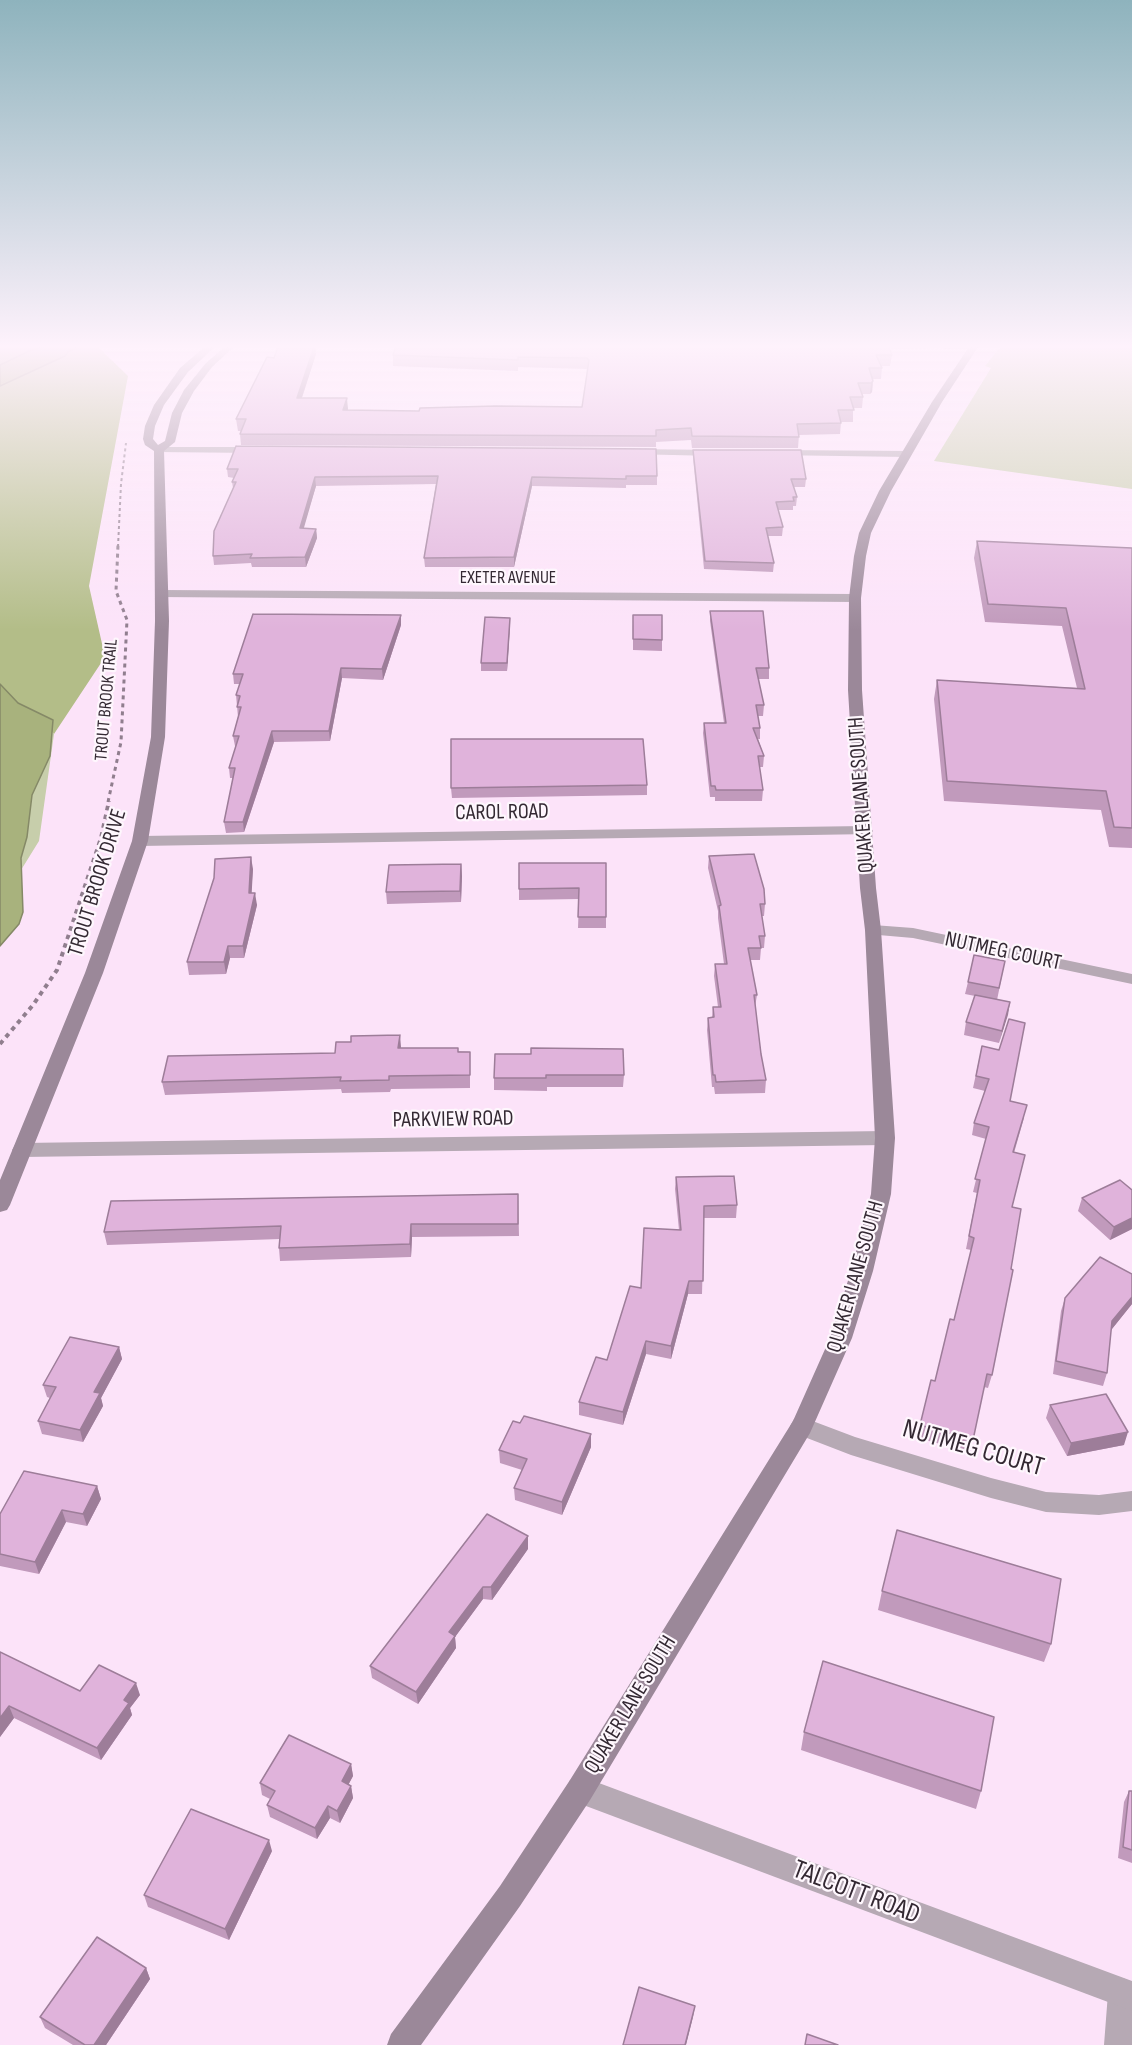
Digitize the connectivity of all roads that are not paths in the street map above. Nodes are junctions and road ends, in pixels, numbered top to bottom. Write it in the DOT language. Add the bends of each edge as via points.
graph roads {
  1 [pos="148,439"];
  2 [pos="170,439"];
  3 [pos="916,439"];
  4 [pos="159,450"];
  5 [pos="266,450"];
  6 [pos="621,452"];
  7 [pos="728,453"];
  8 [pos="764,453"];
  9 [pos="907,454"];
  10 [pos="161,594"];
  11 [pos="855,598"];
  12 [pos="865,831"];
  13 [pos="140,841"];
  14 [pos="873,930"];
  15 [pos="1132,979"];
  16 [pos="885,1138"];
  17 [pos="22,1150"];
  18 [pos="0,1204"];
  19 [pos="802,1426"];
  20 [pos="1132,1501"];
  21 [pos="580,1790"];
  22 [pos="1128,1994"];
  23 [pos="402,2045"];
  24 [pos="1119,2045"];
  1 -- 4 [label="main road, TROUT BROOK DRIVE"];
  2 -- 4 [label="main road"];
  3 -- 9 [label="main road, QUAKER LANE SOUTH"];
  4 -- 5 [label="street"];
  4 -- 10 [label="main road, TROUT BROOK DRIVE"];
  6 -- 7 [label="street"];
  8 -- 9 [label="street"];
  9 -- 11 [label="main road, QUAKER LANE SOUTH" via="868,524"];
  10 -- 11 [label="street, EXETER AVENUE"];
  10 -- 13 [label="main road, TROUT BROOK DRIVE" via="158,737"];
  11 -- 12 [label="main road, QUAKER LANE SOUTH" via="855,690"];
  12 -- 13 [label="street, CAROL ROAD"];
  12 -- 14 [label="main road, QUAKER LANE SOUTH"];
  13 -- 17 [label="main road, TROUT BROOK DRIVE" via="94,973"];
  14 -- 15 [label="street, NUTMEG COURT" via="913,933"];
  14 -- 16 [label="main road, QUAKER LANE SOUTH"];
  16 -- 17 [label="street, PARKVIEW ROAD"];
  16 -- 19 [label="main road, QUAKER LANE SOUTH" via="880,1194 862,1271 841,1338"];
  17 -- 18 [label="main road, TROUT BROOK DRIVE"];
  19 -- 20 [label="street, NUTMEG COURT" via="851,1445 1046,1502 1099,1505"];
  19 -- 21 [label="main road, QUAKER LANE SOUTH"];
  21 -- 22 [label="street, TALCOTT ROAD"];
  21 -- 23 [label="main road, QUAKER LANE SOUTH" via="510,1896"];
  22 -- 24 [label="street"];
}
